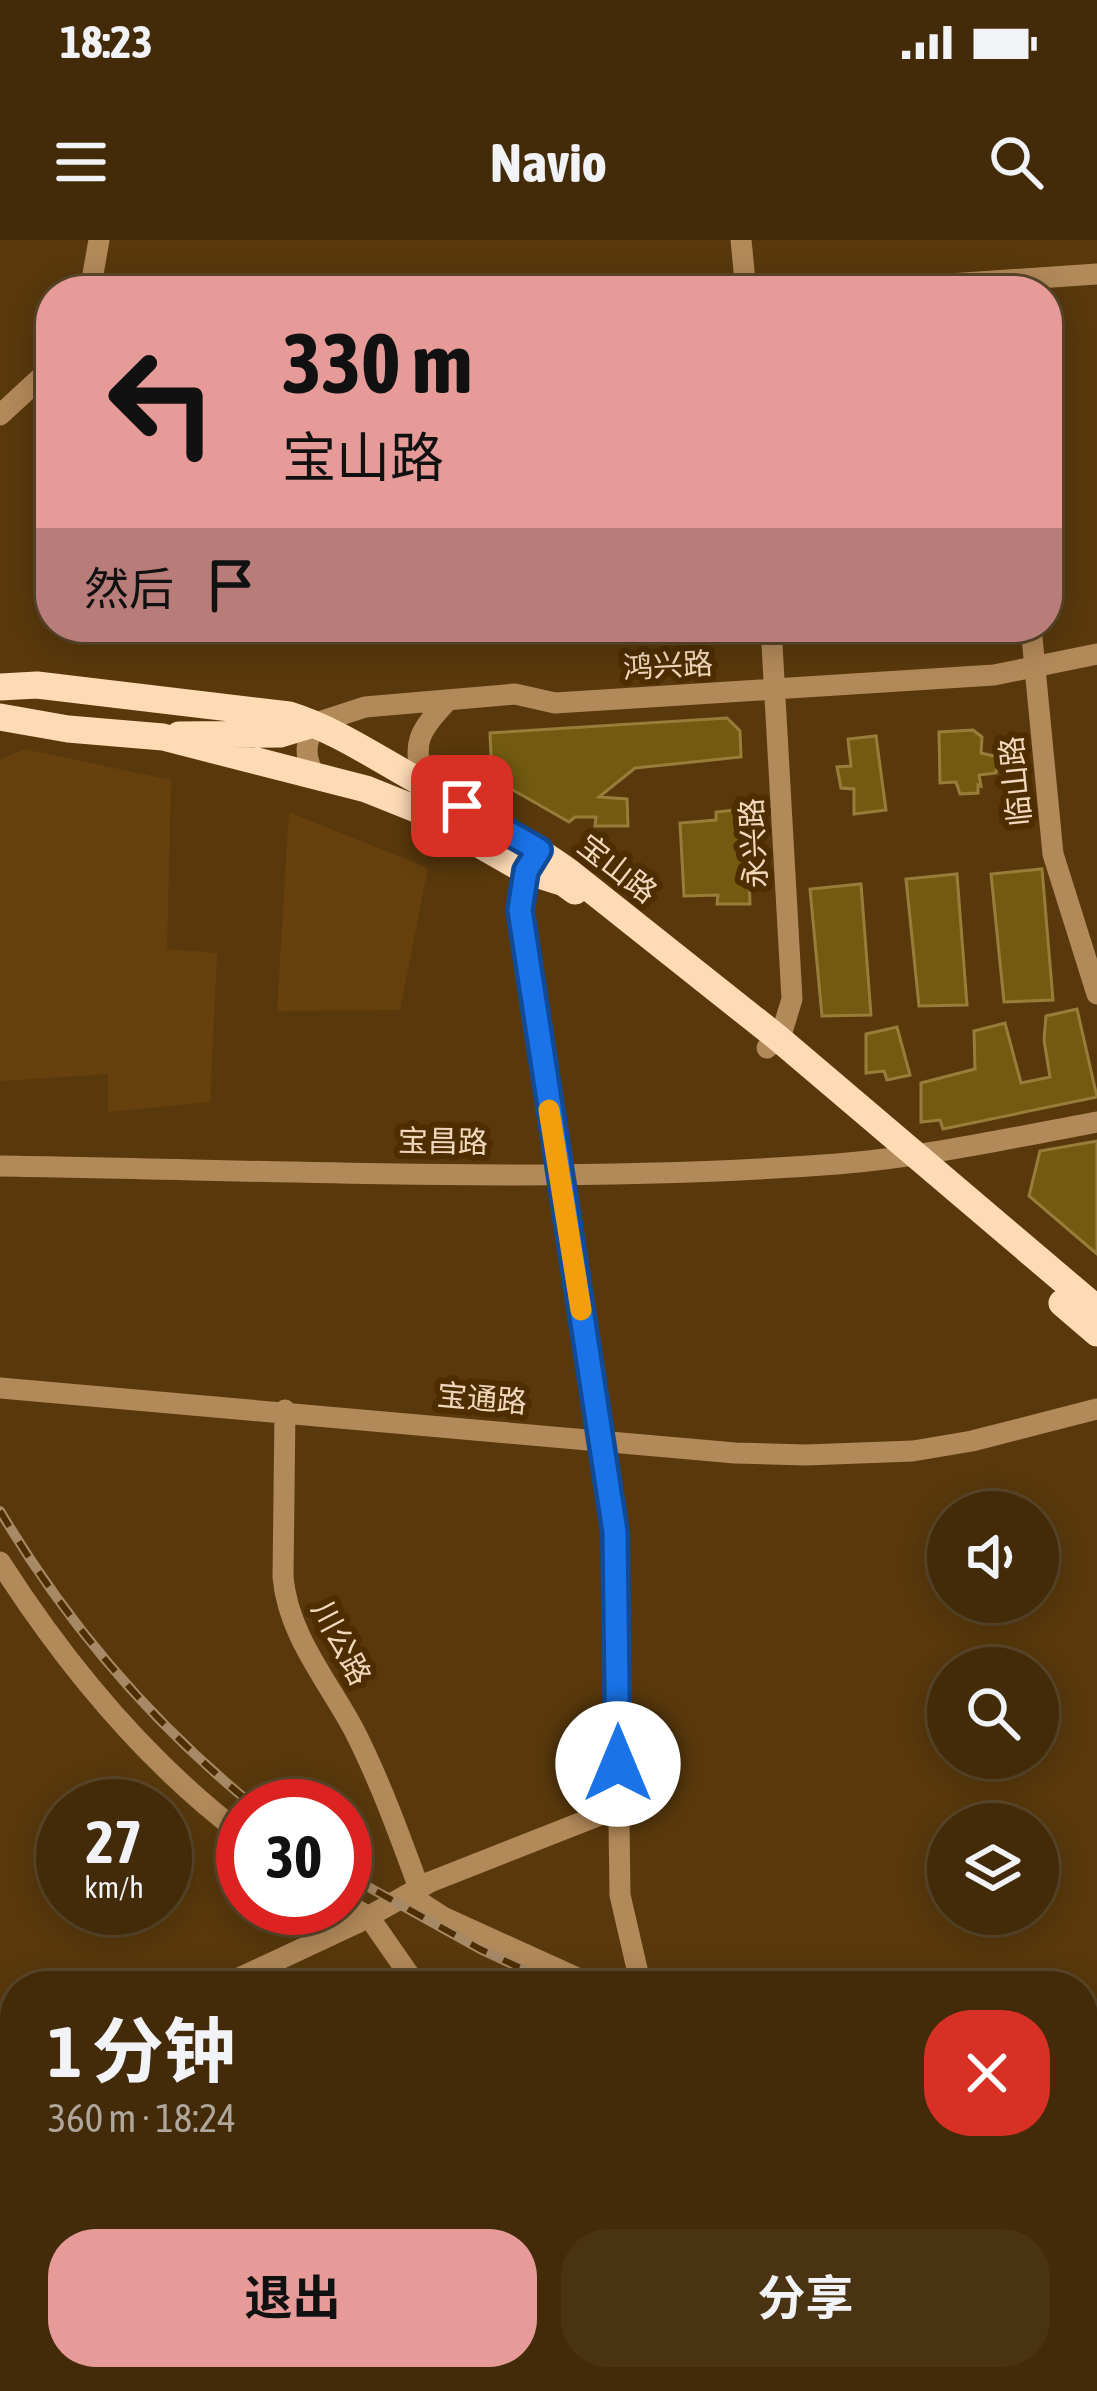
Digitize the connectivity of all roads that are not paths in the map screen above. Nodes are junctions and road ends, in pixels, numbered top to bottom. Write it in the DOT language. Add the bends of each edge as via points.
graph roads {
  1 [pos="99,240"];
  2 [pos="741,240"];
  3 [pos="1097,274"];
  4 [pos="93,276"];
  5 [pos="745,276"];
  6 [pos="1062,279"];
  7 [pos="36,382"];
  8 [pos="0,416"];
  9 [pos="772,642"];
  10 [pos="1032,642"];
  11 [pos="1097,654"];
  12 [pos="1035,668"];
  13 [pos="0,687"];
  14 [pos="776,690"];
  15 [pos="448,700"];
  16 [pos="0,717"];
  17 [pos="316,723"];
  18 [pos="163,737"];
  19 [pos="314,775"];
  20 [pos="424,784"];
  21 [pos="532,861"];
  22 [pos="1097,994"];
  23 [pos="772,1043"];
  24 [pos="1097,1122"];
  25 [pos="901,1156"];
  26 [pos="0,1166"];
  27 [pos="557,1174"];
  28 [pos="1097,1309"];
  29 [pos="1097,1333"];
  30 [pos="0,1388"];
  31 [pos="1097,1409"];
  32 [pos="285,1411"];
  33 [pos="603,1441"];
  34 [pos="0,1562"];
  35 [pos="618,1808"];
  36 [pos="216,1811"];
  37 [pos="415,1890"];
  38 [pos="372,1915"];
  39 [pos="372,1921"];
  40 [pos="331,1935"];
  41 [pos="254,1971"];
  42 [pos="407,1971"];
  43 [pos="562,1971"];
  44 [pos="637,1971"];
  1 -- 4 [label="street"];
  2 -- 5 [label="street"];
  3 -- 6 [label="street"];
  7 -- 8 [label="street"];
  9 -- 14 [label="street, 永兴路"];
  10 -- 12 [label="street, 临山路"];
  11 -- 12 [label="street, 鸿兴路"];
  12 -- 14 [label="street, 鸿兴路"];
  12 -- 22 [label="street, 临山路" via="1053,854"];
  13 -- 17 [label="main road, 宝山路" via="106,692"];
  14 -- 15 [label="street, 鸿兴路" via="555,703 515,694"];
  14 -- 23 [label="street, 永兴路" via="792,999"];
  15 -- 17 [label="street, 鸿兴路" via="365,707"];
  15 -- 20 [label="street" via="418,737"];
  16 -- 18 [label="main road, 宝山路"];
  17 -- 18 [label="main road" via="280,734"];
  17 -- 19 [label="street" via="306,742"];
  17 -- 20 [label="main road, 宝山路"];
  18 -- 19 [label="main road, 宝山路"];
  19 -- 21 [label="main road, 宝山路" via="422,811"];
  20 -- 21 [label="main road, 宝山路"];
  21 -- 23 [label="main road, 宝山路"];
  21 -- 27 [label="street" via="520,910"];
  23 -- 25 [label="main road, 宝山路"];
  24 -- 25 [label="street, 宝昌路"];
  25 -- 27 [label="street, 宝昌路"];
  25 -- 28 [label="main road, 宝山路"];
  25 -- 29 [label="main road, 宝山路"];
  26 -- 27 [label="street, 宝昌路"];
  27 -- 33 [label="street"];
  30 -- 32 [label="street, 宝通路"];
  31 -- 33 [label="street, 宝通路" via="972,1441 862,1454"];
  32 -- 33 [label="street, 宝通路"];
  32 -- 37 [label="street, 川公路" via="287,1605 374,1769"];
  33 -- 35 [label="street" via="619,1587"];
  34 -- 36 [label="street" via="86,1684"];
  35 -- 37 [label="street"];
  35 -- 44 [label="street" via="622,1913"];
  37 -- 38 [label="street"];
  37 -- 43 [label="street" via="436,1913"];
  39 -- 42 [label="street"];
  40 -- 41 [label="street"];
}
